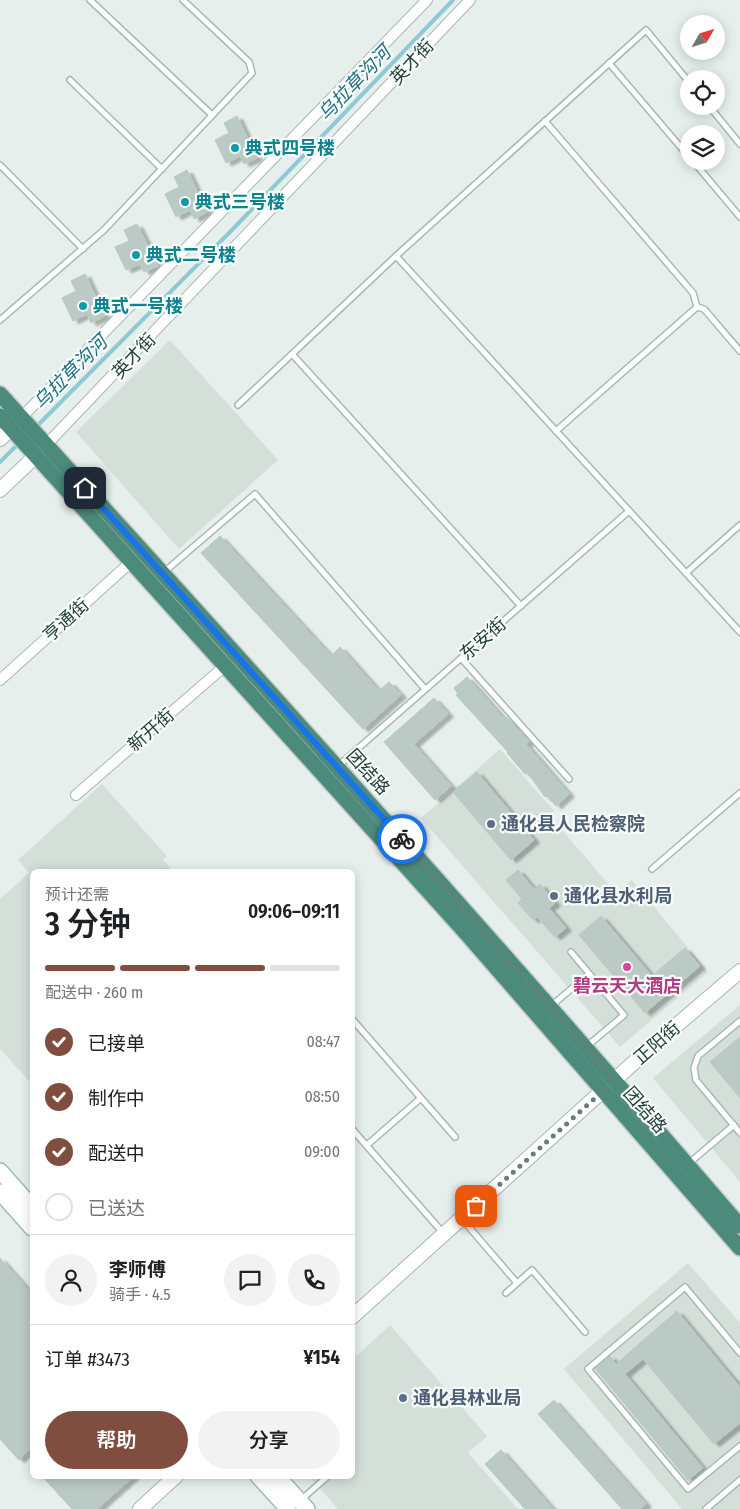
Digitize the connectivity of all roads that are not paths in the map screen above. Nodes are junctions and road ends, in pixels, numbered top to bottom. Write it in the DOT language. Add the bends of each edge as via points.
graph roads {
  1 [pos="90,0"];
  2 [pos="183,0"];
  3 [pos="427,0"];
  4 [pos="470,0"];
  5 [pos="609,63"];
  6 [pos="680,71"];
  7 [pos="70,80"];
  8 [pos="716,115"];
  9 [pos="212,116"];
  10 [pos="545,121"];
  11 [pos="740,144"];
  12 [pos="680,146"];
  13 [pos="0,165"];
  14 [pos="162,169"];
  15 [pos="701,170"];
  16 [pos="740,217"];
  17 [pos="83,249"];
  18 [pos="396,256"];
  19 [pos="697,307"];
  20 [pos="0,320"];
  21 [pos="740,351"];
  22 [pos="292,354"];
  23 [pos="0,394"];
  24 [pos="238,405"];
  25 [pos="0,416"];
  26 [pos="16,423"];
  27 [pos="556,431"];
  28 [pos="0,439"];
  29 [pos="41,451"];
  30 [pos="0,490"];
  31 [pos="629,511"];
  32 [pos="740,525"];
  33 [pos="132,561"];
  34 [pos="162,573"];
  35 [pos="686,573"];
  36 [pos="521,606"];
  37 [pos="740,632"];
  38 [pos="461,658"];
  39 [pos="226,665"];
  40 [pos="0,680"];
  41 [pos="426,689"];
  42 [pos="338,766"];
  43 [pos="569,779"];
  44 [pos="740,793"];
  45 [pos="76,795"];
  46 [pos="652,869"];
  47 [pos="571,952"];
  48 [pos="740,971"];
  49 [pos="589,974"];
  50 [pos="550,1006"];
  51 [pos="740,1021"];
  52 [pos="355,1022"];
  53 [pos="586,1047"];
  54 [pos="609,1085"];
  55 [pos="421,1098"];
  56 [pos="734,1125"];
  57 [pos="355,1132"];
  58 [pos="740,1133"];
  59 [pos="455,1137"];
  60 [pos="367,1145"];
  61 [pos="687,1164"];
  62 [pos="0,1172"];
  63 [pos="0,1192"];
  64 [pos="30,1205"];
  65 [pos="462,1219"];
  66 [pos="30,1226"];
  67 [pos="740,1226"];
  68 [pos="444,1234"];
  69 [pos="740,1248"];
  70 [pos="518,1283"];
  71 [pos="506,1292"];
  72 [pos="355,1314"];
  73 [pos="585,1332"];
  74 [pos="739,1350"];
  75 [pos="740,1446"];
  76 [pos="173,1479"];
  77 [pos="262,1479"];
  78 [pos="279,1479"];
  79 [pos="325,1479"];
  80 [pos="740,1480"];
  81 [pos="298,1506"];
  82 [pos="140,1509"];
  83 [pos="706,1509"];
  1 -- 9 [label="lane"];
  2 -- 9 [label="lane" via="249,62 251,68 252,73"];
  3 -- 26 [label="street"];
  4 -- 29 [label="street, 英才街"];
  5 -- 6 [label="lane" via="646,30"];
  5 -- 10 [label="lane"];
  5 -- 12 [label="lane"];
  7 -- 14 [label="lane"];
  8 -- 11 [label="lane"];
  9 -- 14 [label="lane"];
  10 -- 18 [label="lane"];
  10 -- 19 [label="lane" via="693,294"];
  13 -- 17 [label="lane"];
  14 -- 17 [label="lane"];
  15 -- 16 [label="lane"];
  17 -- 20 [label="lane"];
  18 -- 22 [label="lane"];
  18 -- 27 [label="lane"];
  19 -- 21 [label="lane" via="704,309"];
  19 -- 27 [label="lane"];
  22 -- 24 [label="lane"];
  22 -- 36 [label="lane"];
  23 -- 26 [label="highway, 团结路"];
  25 -- 26 [label="highway, 团结路"];
  26 -- 28 [label="street"];
  26 -- 29 [label="highway, 团结路"];
  27 -- 31 [label="lane"];
  29 -- 30 [label="street, 英才街"];
  29 -- 33 [label="highway, 团结路"];
  29 -- 34 [label="highway, 团结路"];
  31 -- 35 [label="lane"];
  31 -- 36 [label="lane, 东安街"];
  32 -- 35 [label="lane"];
  33 -- 39 [label="highway, 团结路"];
  33 -- 40 [label="street, 亨通街"];
  34 -- 41 [label="lane" via="255,494"];
  34 -- 42 [label="highway, 团结路"];
  35 -- 37 [label="lane"];
  36 -- 38 [label="lane, 东安街"];
  38 -- 41 [label="lane, 东安街"];
  38 -- 43 [label="lane"];
  39 -- 45 [label="street, 新开街"];
  39 -- 54 [label="highway, 团结路"];
  41 -- 42 [label="lane, 东安街"];
  42 -- 50 [label="highway, 团结路"];
  44 -- 46 [label="lane"];
  47 -- 49 [label="lane"];
  48 -- 54 [label="street, 正阳街"];
  49 -- 50 [label="lane"];
  49 -- 53 [label="lane" via="624,1015"];
  50 -- 53 [label="highway, 团结路"];
  51 -- 56 [label="lane" via="698,1056 694,1068 696,1080"];
  52 -- 55 [label="lane"];
  53 -- 54 [label="highway, 团结路"];
  54 -- 61 [label="highway, 团结路"];
  54 -- 65 [label="street, 正阳街"];
  54 -- 69 [label="highway, 团结路"];
  55 -- 59 [label="lane"];
  55 -- 60 [label="lane"];
  56 -- 58 [label="lane"];
  56 -- 61 [label="lane"];
  57 -- 60 [label="lane"];
  60 -- 68 [label="lane"];
  61 -- 67 [label="highway, 团结路"];
  62 -- 64 [label="main road"];
  63 -- 66 [label="main road"];
  65 -- 68 [label="street, 正阳街"];
  65 -- 70 [label="lane"];
  68 -- 72 [label="street, 正阳街"];
  70 -- 71 [label="lane"];
  70 -- 73 [label="lane" via="532,1270"];
  74 -- 75 [label="lane" via="685,1287 588,1369 688,1489"];
  76 -- 82 [label="street"];
  77 -- 81 [label="main road"];
  78 -- 81 [label="main road"];
  79 -- 81 [label="lane"];
  80 -- 83 [label="lane"];
}
